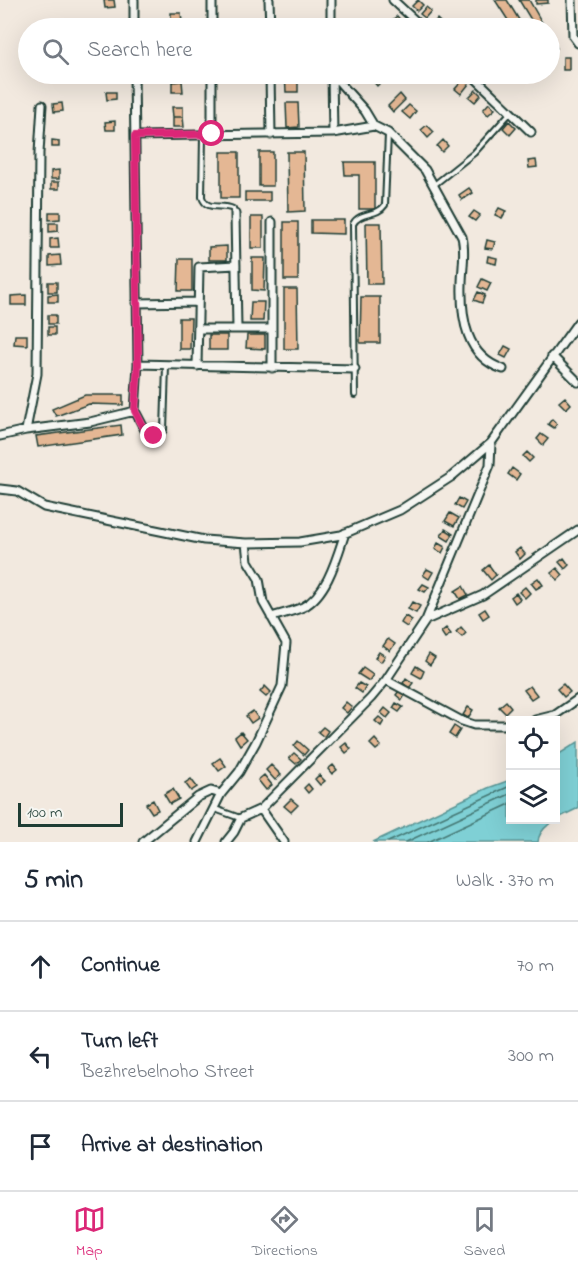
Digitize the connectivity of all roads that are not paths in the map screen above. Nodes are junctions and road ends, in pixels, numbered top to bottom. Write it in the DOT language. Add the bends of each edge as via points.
graph roads {
  1 [pos="134,0"];
  2 [pos="213,0"];
  3 [pos="269,0"];
  4 [pos="331,0"];
  5 [pos="393,0"];
  6 [pos="572,0"];
  7 [pos="134,18"];
  8 [pos="212,18"];
  9 [pos="270,18"];
  10 [pos="331,18"];
  11 [pos="412,18"];
  12 [pos="578,44"];
  13 [pos="134,84"];
  14 [pos="212,84"];
  15 [pos="270,84"];
  16 [pos="332,84"];
  17 [pos="341,84"];
  18 [pos="482,84"];
  19 [pos="42,105"];
  20 [pos="511,112"];
  21 [pos="374,126"];
  22 [pos="333,132"];
  23 [pos="531,132"];
  24 [pos="388,133"];
  25 [pos="203,134"];
  26 [pos="212,134"];
  27 [pos="271,135"];
  28 [pos="135,136"];
  29 [pos="434,186"];
  30 [pos="235,214"];
  31 [pos="272,222"];
  32 [pos="236,265"];
  33 [pos="198,302"];
  34 [pos="136,303"];
  35 [pos="578,322"];
  36 [pos="198,328"];
  37 [pos="237,329"];
  38 [pos="272,329"];
  39 [pos="552,356"];
  40 [pos="138,364"];
  41 [pos="166,366"];
  42 [pos="196,366"];
  43 [pos="272,368"];
  44 [pos="355,369"];
  45 [pos="503,369"];
  46 [pos="578,382"];
  47 [pos="355,395"];
  48 [pos="135,411"];
  49 [pos="26,430"];
  50 [pos="159,435"];
  51 [pos="0,436"];
  52 [pos="491,443"];
  53 [pos="0,489"];
  54 [pos="578,530"];
  55 [pos="345,533"];
  56 [pos="246,543"];
  57 [pos="272,617"];
  58 [pos="426,620"];
  59 [pos="386,680"];
  60 [pos="578,699"];
  61 [pos="551,716"];
  62 [pos="506,725"];
  63 [pos="221,794"];
  64 [pos="215,809"];
  65 [pos="261,809"];
  66 [pos="241,818"];
  67 [pos="143,842"];
  68 [pos="197,842"];
  69 [pos="226,842"];
  70 [pos="284,842"];
  1 -- 7 [label="street"];
  2 -- 8 [label="street"];
  3 -- 9 [label="street"];
  4 -- 10 [label="street"];
  5 -- 11 [label="street"];
  6 -- 12 [label="street" via="573,36"];
  13 -- 28 [label="street"];
  14 -- 26 [label="street"];
  15 -- 27 [label="street"];
  16 -- 22 [label="street"];
  17 -- 21 [label="street"];
  18 -- 20 [label="street"];
  19 -- 49 [label="street" via="37,374"];
  20 -- 23 [label="street"];
  20 -- 29 [label="lane" via="474,153"];
  21 -- 22 [label="street"];
  21 -- 24 [label="street"];
  22 -- 27 [label="street"];
  24 -- 29 [label="street" via="425,170"];
  24 -- 44 [label="lane" via="385,205 380,212 360,216 353,224"];
  25 -- 26 [label="street"];
  25 -- 28 [label="street"];
  25 -- 30 [label="lane" via="204,203 228,207"];
  26 -- 27 [label="street"];
  28 -- 34 [label="street"];
  29 -- 45 [label="street" via="464,245 464,321 472,345 482,357"];
  30 -- 32 [label="street"];
  31 -- 38 [label="street"];
  32 -- 33 [label="street" via="199,267"];
  32 -- 37 [label="street"];
  33 -- 34 [label="street"];
  33 -- 36 [label="street"];
  34 -- 40 [label="street"];
  35 -- 39 [label="street"];
  36 -- 37 [label="street"];
  36 -- 42 [label="street"];
  37 -- 38 [label="street"];
  38 -- 43 [label="street"];
  39 -- 46 [label="street"];
  39 -- 52 [label="street"];
  40 -- 41 [label="street"];
  40 -- 48 [label="street"];
  41 -- 42 [label="street"];
  41 -- 50 [label="lane" via="164,430"];
  42 -- 43 [label="street"];
  43 -- 44 [label="street"];
  44 -- 47 [label="lane"];
  48 -- 49 [label="street" via="90,422"];
  48 -- 50 [label="street" via="146,432"];
  49 -- 51 [label="street"];
  52 -- 55 [label="street" via="451,477 400,510"];
  52 -- 58 [label="street" via="490,465"];
  53 -- 56 [label="street" via="16,491 44,507 204,540"];
  54 -- 58 [label="street" via="483,596"];
  55 -- 56 [label="street" via="300,542"];
  55 -- 57 [label="street" via="331,575 314,597 305,606"];
  56 -- 57 [label="street" via="248,561 259,579 263,602"];
  57 -- 63 [label="street" via="286,644 282,686 244,762"];
  58 -- 59 [label="street"];
  59 -- 62 [label="street" via="468,723"];
  59 -- 65 [label="street"];
  60 -- 61 [label="street"];
  63 -- 64 [label="street"];
  63 -- 67 [label="street" via="211,791 198,797"];
  64 -- 66 [label="lane"];
  64 -- 68 [label="street"];
  65 -- 66 [label="street"];
  65 -- 70 [label="street"];
  66 -- 69 [label="street"];
}
